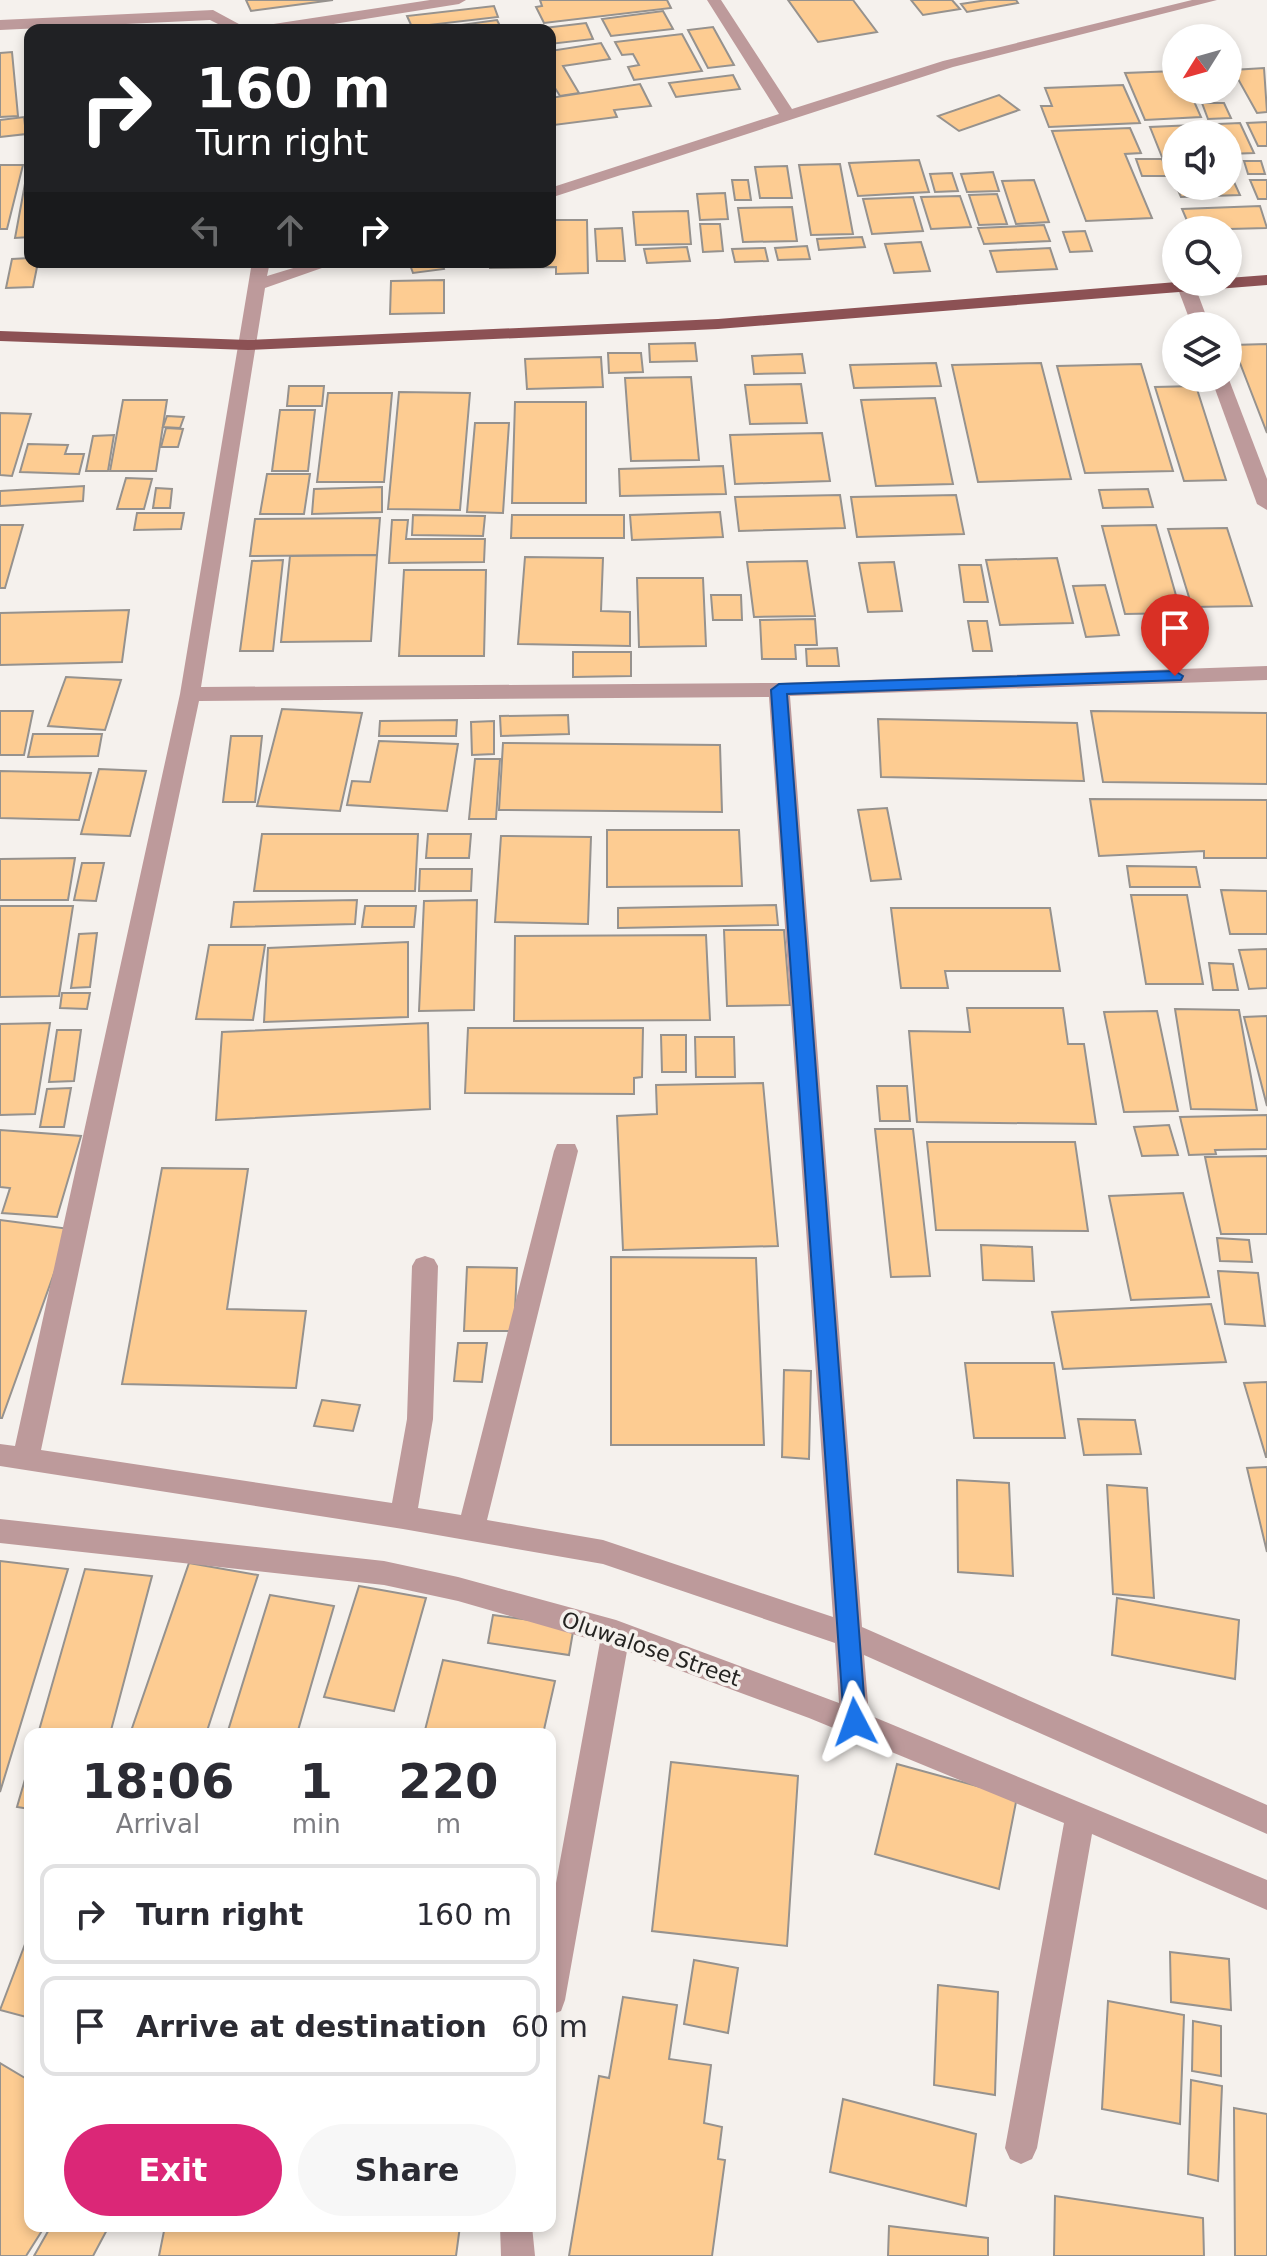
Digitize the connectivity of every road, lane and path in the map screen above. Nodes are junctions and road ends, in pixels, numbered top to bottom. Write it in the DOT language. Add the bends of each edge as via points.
graph roads {
  1 [pos="459,0"];
  2 [pos="714,0"];
  3 [pos="1210,0"];
  4 [pos="211,7"];
  5 [pos="234,24"];
  6 [pos="305,24"];
  7 [pos="0,25"];
  8 [pos="787,114"];
  9 [pos="556,191"];
  10 [pos="260,268"];
  11 [pos="311,268"];
  12 [pos="1267,280"];
  13 [pos="1242,283"];
  14 [pos="255,286"];
  15 [pos="1162,291"];
  16 [pos="0,336"];
  17 [pos="248,345"];
  18 [pos="1225,392"];
  19 [pos="1267,504"];
  20 [pos="1267,673"];
  21 [pos="779,690"];
  22 [pos="190,694"];
  23 [pos="566,1151"];
  24 [pos="425,1266"];
  25 [pos="13,1457"];
  26 [pos="403,1517"];
  27 [pos="0,1531"];
  28 [pos="471,1531"];
  29 [pos="616,1633"];
  30 [pos="849,1635"];
  31 [pos="855,1722"];
  32 [pos="1080,1816"];
  33 [pos="1267,1820"];
  34 [pos="1267,1895"];
  35 [pos="556,1967"];
  36 [pos="1021,2148"];
  37 [pos="516,2232"];
  38 [pos="518,2256"];
  1 -- 6 [label="street"];
  2 -- 8 [label="street"];
  3 -- 8 [label="street" via="948,64"];
  4 -- 5 [label="street"];
  4 -- 7 [label="street"];
  8 -- 9 [label="street"];
  10 -- 14 [label="street"];
  11 -- 14 [label="street"];
  12 -- 13 [label="main road"];
  14 -- 17 [label="street"];
  15 -- 17 [label="main road" via="718,324"];
  16 -- 17 [label="main road"];
  17 -- 22 [label="street"];
  18 -- 19 [label="street"];
  20 -- 21 [label="street"];
  21 -- 22 [label="street"];
  21 -- 30 [label="street"];
  22 -- 25 [label="street"];
  23 -- 28 [label="street"];
  24 -- 26 [label="street" via="420,1419"];
  25 -- 26 [label="street"];
  26 -- 28 [label="street"];
  27 -- 29 [label="street, Oluwalose Street" via="384,1573"];
  28 -- 30 [label="street" via="603,1552"];
  29 -- 31 [label="street, Oluwalose Street"];
  29 -- 35 [label="street"];
  30 -- 31 [label="street"];
  30 -- 33 [label="street"];
  31 -- 32 [label="street, Oluwalose Street"];
  32 -- 34 [label="street, Oluwalose Street"];
  32 -- 36 [label="street"];
  37 -- 38 [label="street"];
}
